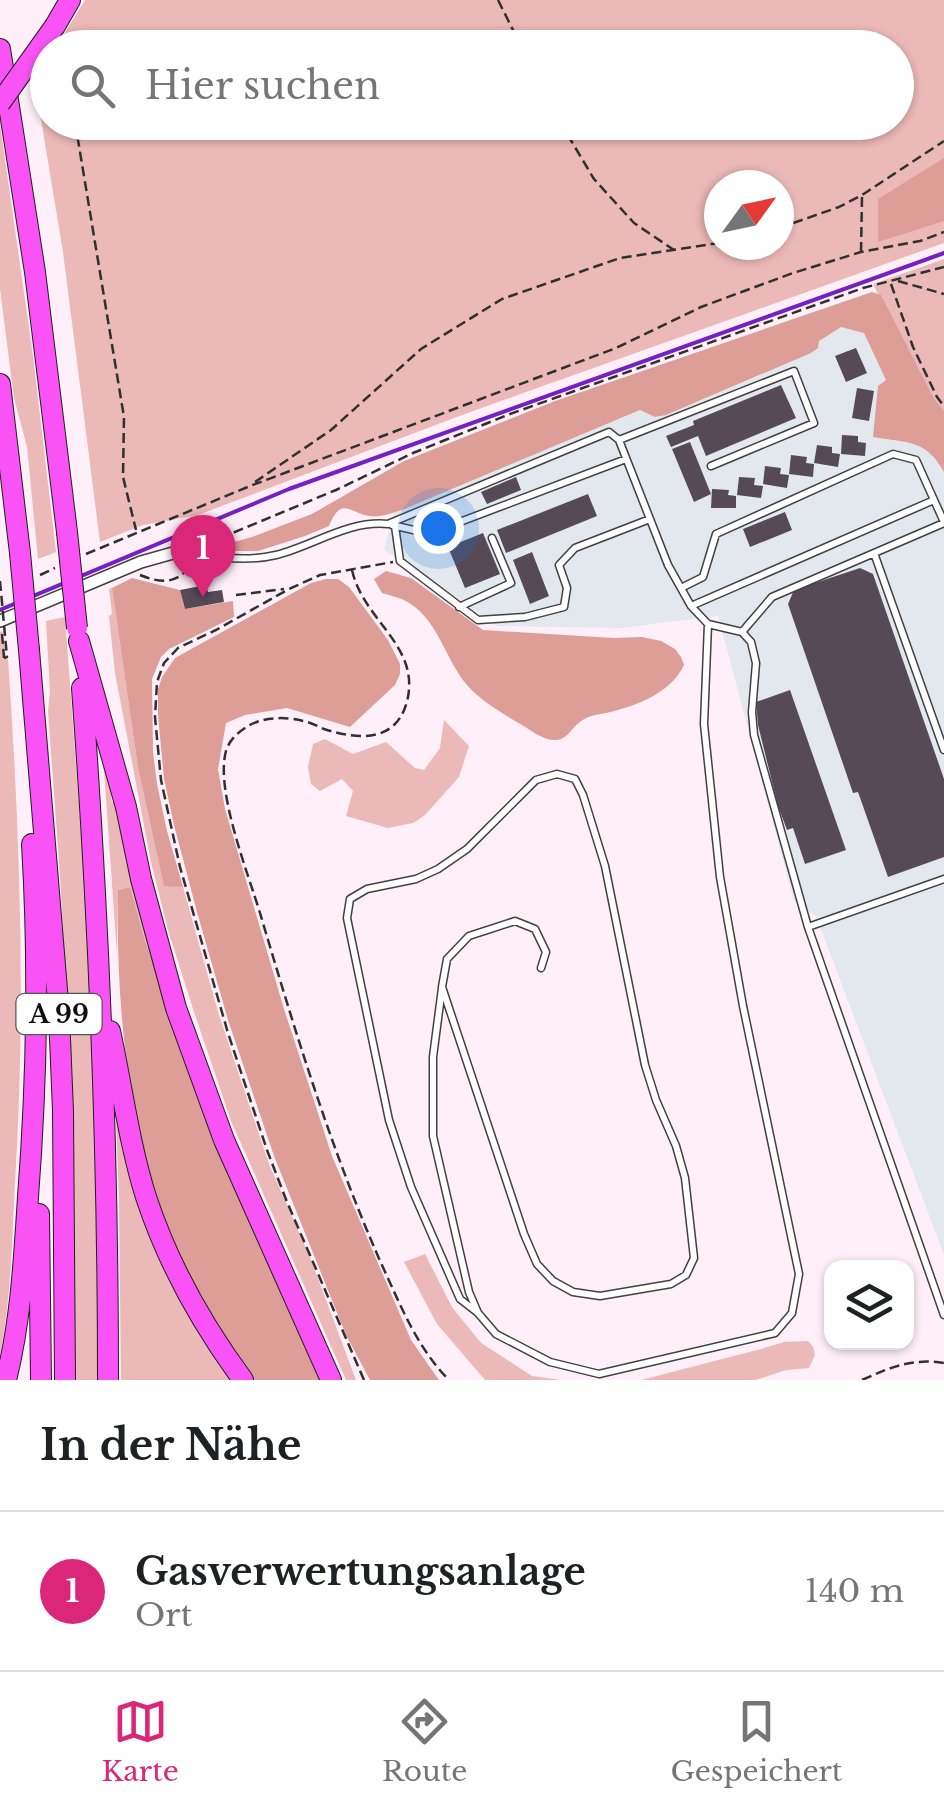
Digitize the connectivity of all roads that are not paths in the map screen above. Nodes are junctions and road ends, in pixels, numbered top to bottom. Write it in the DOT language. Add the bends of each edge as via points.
graph roads {
  1 [pos="70,0"];
  2 [pos="52,30"];
  3 [pos="0,49"];
  4 [pos="30,61"];
  5 [pos="0,103"];
  6 [pos="0,384"];
  7 [pos="619,440"];
  8 [pos="626,459"];
  9 [pos="711,466"];
  10 [pos="934,500"];
  11 [pos="650,519"];
  12 [pos="944,523"];
  13 [pos="391,525"];
  14 [pos="492,538"];
  15 [pos="198,553"];
  16 [pos="874,553"];
  17 [pos="681,588"];
  18 [pos="691,606"];
  19 [pos="460,607"];
  20 [pos="708,624"];
  21 [pos="1,627"];
  22 [pos="742,632"];
  23 [pos="78,635"];
  24 [pos="18,654"];
  25 [pos="944,750"];
  26 [pos="944,878"];
  27 [pos="808,927"];
  28 [pos="541,968"];
  29 [pos="99,978"];
  30 [pos="442,987"];
  31 [pos="33,1142"];
  32 [pos="478,1313"];
  33 [pos="944,1315"];
  34 [pos="6,1380"];
  35 [pos="42,1380"];
  36 [pos="65,1380"];
  37 [pos="108,1380"];
  38 [pos="243,1380"];
  39 [pos="331,1380"];
  1 -- 2 [label="highway, bridge"];
  3 -- 23 [label="highway, A 99, bridge" via="33,253"];
  4 -- 5 [label="highway, bridge"];
  6 -- 24 [label="highway, A 99, bridge" via="16,519"];
  7 -- 8 [label="lane"];
  7 -- 9 [label="lane" via="794,371 814,422"];
  7 -- 13 [label="lane" via="609,432"];
  8 -- 11 [label="lane"];
  8 -- 13 [label="lane" via="436,531"];
  10 -- 12 [label="lane"];
  10 -- 17 [label="lane" via="916,460 893,454 716,534 703,577"];
  10 -- 18 [label="lane"];
  11 -- 17 [label="lane"];
  11 -- 19 [label="lane" via="574,548 559,565 567,588 564,607 478,620"];
  12 -- 16 [label="lane"];
  13 -- 15 [label="lane" via="350,527 275,555 229,560"];
  13 -- 19 [label="lane" via="400,561"];
  14 -- 19 [label="lane" via="511,583"];
  15 -- 21 [label="street" via="132,565"];
  16 -- 22 [label="lane" via="772,597"];
  16 -- 25 [label="lane"];
  17 -- 18 [label="lane"];
  18 -- 20 [label="lane"];
  20 -- 22 [label="lane"];
  20 -- 32 [label="lane" via="704,724 720,878 800,1274 792,1313 775,1333 599,1374 550,1362 496,1334"];
  22 -- 27 [label="lane" via="756,664 754,735"];
  23 -- 29 [label="highway, A 99"];
  23 -- 39 [label="highway" via="176,1008 224,1140"];
  24 -- 31 [label="highway" via="33,864"];
  24 -- 36 [label="highway, A 99" via="59,1014"];
  26 -- 27 [label="lane"];
  27 -- 33 [label="lane"];
  28 -- 30 [label="lane" via="546,952 535,929 515,920 469,936 447,959"];
  29 -- 37 [label="highway, A 99"];
  29 -- 38 [label="highway" via="146,1197 188,1296"];
  30 -- 32 [label="lane" via="433,1136"];
  30 -- 32 [label="lane" via="538,1264 573,1292 600,1296 671,1284 686,1275 694,1258 685,1178 645,1064 605,866 575,778 536,780 438,869 350,899 347,918 389,1120 460,1299"];
  31 -- 34 [label="highway" via="22,1289"];
  31 -- 35 [label="highway"];
}
